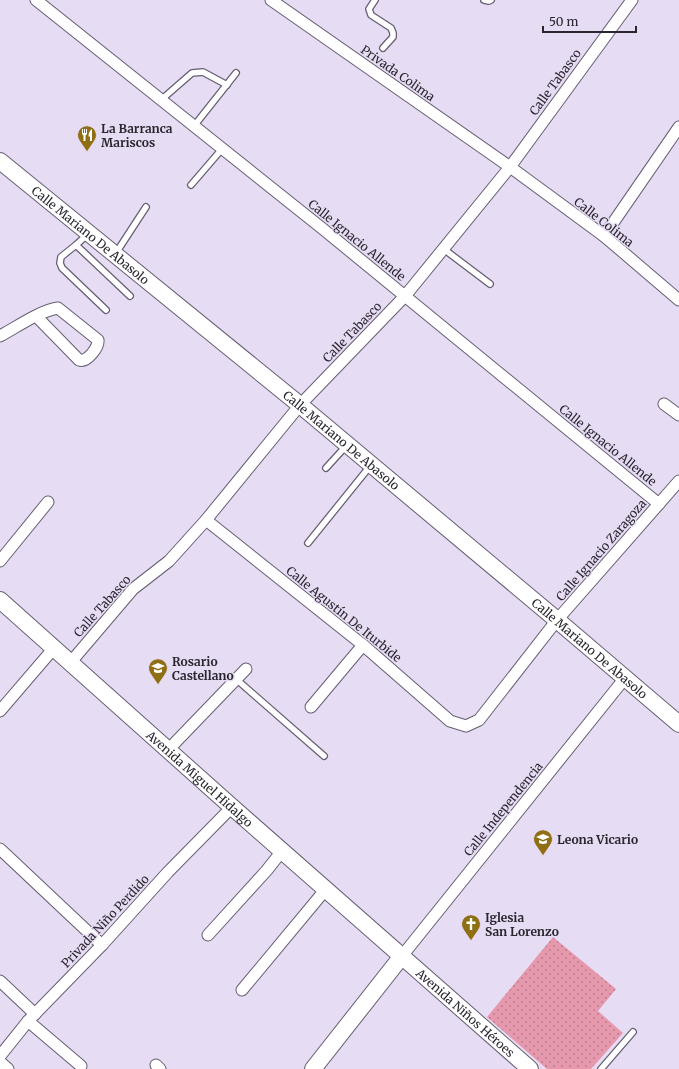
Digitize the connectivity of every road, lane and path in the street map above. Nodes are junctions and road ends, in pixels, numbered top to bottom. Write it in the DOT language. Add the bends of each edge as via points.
graph roads {
  1 [pos="36,0"];
  2 [pos="271,0"];
  3 [pos="375,0"];
  4 [pos="484,0"];
  5 [pos="491,0"];
  6 [pos="632,0"];
  7 [pos="383,48"];
  8 [pos="236,73"];
  9 [pos="227,85"];
  10 [pos="161,100"];
  11 [pos="194,126"];
  12 [pos="679,127"];
  13 [pos="222,149"];
  14 [pos="0,162"];
  15 [pos="510,167"];
  16 [pos="191,185"];
  17 [pos="146,207"];
  18 [pos="89,233"];
  19 [pos="604,236"];
  20 [pos="76,245"];
  21 [pos="444,248"];
  22 [pos="114,254"];
  23 [pos="490,284"];
  24 [pos="130,296"];
  25 [pos="404,296"];
  26 [pos="679,300"];
  27 [pos="106,310"];
  28 [pos="36,316"];
  29 [pos="0,336"];
  30 [pos="664,404"];
  31 [pos="300,405"];
  32 [pos="679,415"];
  33 [pos="347,444"];
  34 [pos="371,465"];
  35 [pos="326,468"];
  36 [pos="679,481"];
  37 [pos="48,502"];
  38 [pos="659,504"];
  39 [pos="206,520"];
  40 [pos="308,543"];
  41 [pos="0,561"];
  42 [pos="3,604"];
  43 [pos="557,620"];
  44 [pos="363,645"];
  45 [pos="54,648"];
  46 [pos="70,663"];
  47 [pos="246,670"];
  48 [pos="625,678"];
  49 [pos="236,680"];
  50 [pos="311,707"];
  51 [pos="0,711"];
  52 [pos="679,724"];
  53 [pos="466,726"];
  54 [pos="168,750"];
  55 [pos="324,756"];
  56 [pos="232,807"];
  57 [pos="0,849"];
  58 [pos="282,851"];
  59 [pos="326,889"];
  60 [pos="208,935"];
  61 [pos="102,945"];
  62 [pos="402,956"];
  63 [pos="0,981"];
  64 [pos="242,990"];
  65 [pos="31,1018"];
  66 [pos="633,1032"];
  67 [pos="0,1056"];
  68 [pos="0,1062"];
  69 [pos="81,1066"];
  70 [pos="8,1069"];
  71 [pos="313,1069"];
  72 [pos="530,1069"];
  73 [pos="601,1069"];
  1 -- 10 [label="street, Calle Ignacio Allende"];
  2 -- 15 [label="street, Privada Colima"];
  3 -- 7 [label="lane" via="369,9 371,15 391,28 393,33"];
  4 -- 5 [label="lane"];
  6 -- 15 [label="street, Calle Tabasco"];
  8 -- 9 [label="lane"];
  9 -- 10 [label="lane" via="203,72 192,73"];
  9 -- 11 [label="lane"];
  10 -- 11 [label="street, Calle Ignacio Allende"];
  11 -- 13 [label="street, Calle Ignacio Allende"];
  12 -- 19 [label="street"];
  13 -- 16 [label="lane"];
  13 -- 25 [label="street, Calle Ignacio Allende"];
  14 -- 18 [label="street, Calle Mariano De Abasolo"];
  15 -- 19 [label="street, Calle Colima"];
  15 -- 21 [label="street, Calle Tabasco"];
  17 -- 22 [label="lane"];
  18 -- 20 [label="lane"];
  18 -- 22 [label="street, Calle Mariano De Abasolo"];
  19 -- 26 [label="street, Calle Colima"];
  20 -- 24 [label="lane"];
  20 -- 27 [label="lane" via="61,258 60,264"];
  21 -- 23 [label="lane" via="448,254"];
  21 -- 25 [label="street, Calle Tabasco"];
  22 -- 31 [label="street, Calle Mariano De Abasolo"];
  25 -- 31 [label="street, Calle Tabasco"];
  25 -- 38 [label="street, Calle Ignacio Allende"];
  28 -- 28 [label="street" via="79,360 86,360 97,346 98,340 61,309 53,309"];
  28 -- 29 [label="street"];
  30 -- 32 [label="street"];
  31 -- 33 [label="street, Calle Mariano De Abasolo"];
  31 -- 39 [label="street, Calle Tabasco"];
  33 -- 34 [label="street, Calle Mariano De Abasolo"];
  33 -- 35 [label="lane"];
  34 -- 40 [label="lane"];
  34 -- 43 [label="street, Calle Mariano De Abasolo"];
  36 -- 38 [label="street, Calle Ignacio Zaragoza"];
  37 -- 41 [label="street"];
  38 -- 43 [label="street, Calle Ignacio Zaragoza"];
  39 -- 44 [label="street, Calle Agustín De Iturbide"];
  39 -- 46 [label="street, Calle Tabasco" via="169,562 133,588"];
  42 -- 45 [label="street, Avenida Miguel Hidalgo"];
  43 -- 48 [label="street, Calle Mariano De Abasolo"];
  43 -- 53 [label="street, Calle Ignacio Zaragoza" via="479,720"];
  44 -- 50 [label="street"];
  44 -- 53 [label="street, Calle Agustín De Iturbide" via="450,721"];
  45 -- 46 [label="street, Avenida Miguel Hidalgo"];
  45 -- 51 [label="street"];
  46 -- 54 [label="street, Avenida Miguel Hidalgo"];
  47 -- 49 [label="street"];
  48 -- 52 [label="street, Calle Mariano De Abasolo"];
  48 -- 62 [label="street, Calle Independencia"];
  49 -- 54 [label="street"];
  49 -- 55 [label="lane"];
  54 -- 56 [label="street, Avenida Miguel Hidalgo"];
  56 -- 58 [label="street, Avenida Miguel Hidalgo"];
  56 -- 61 [label="street, Privada Niño Perdido" via="168,872"];
  57 -- 61 [label="street"];
  58 -- 59 [label="street, Avenida Miguel Hidalgo"];
  58 -- 60 [label="street"];
  59 -- 62 [label="street, Avenida Miguel Hidalgo"];
  59 -- 64 [label="street"];
  61 -- 65 [label="street, Privada Niño Perdido"];
  62 -- 71 [label="street"];
  62 -- 72 [label="street, Avenida Niños Héroes"];
  63 -- 65 [label="street"];
  65 -- 67 [label="street, Privada Niño Perdido"];
  65 -- 69 [label="street"];
  66 -- 73 [label="lane"];
  68 -- 70 [label="street"];
}
